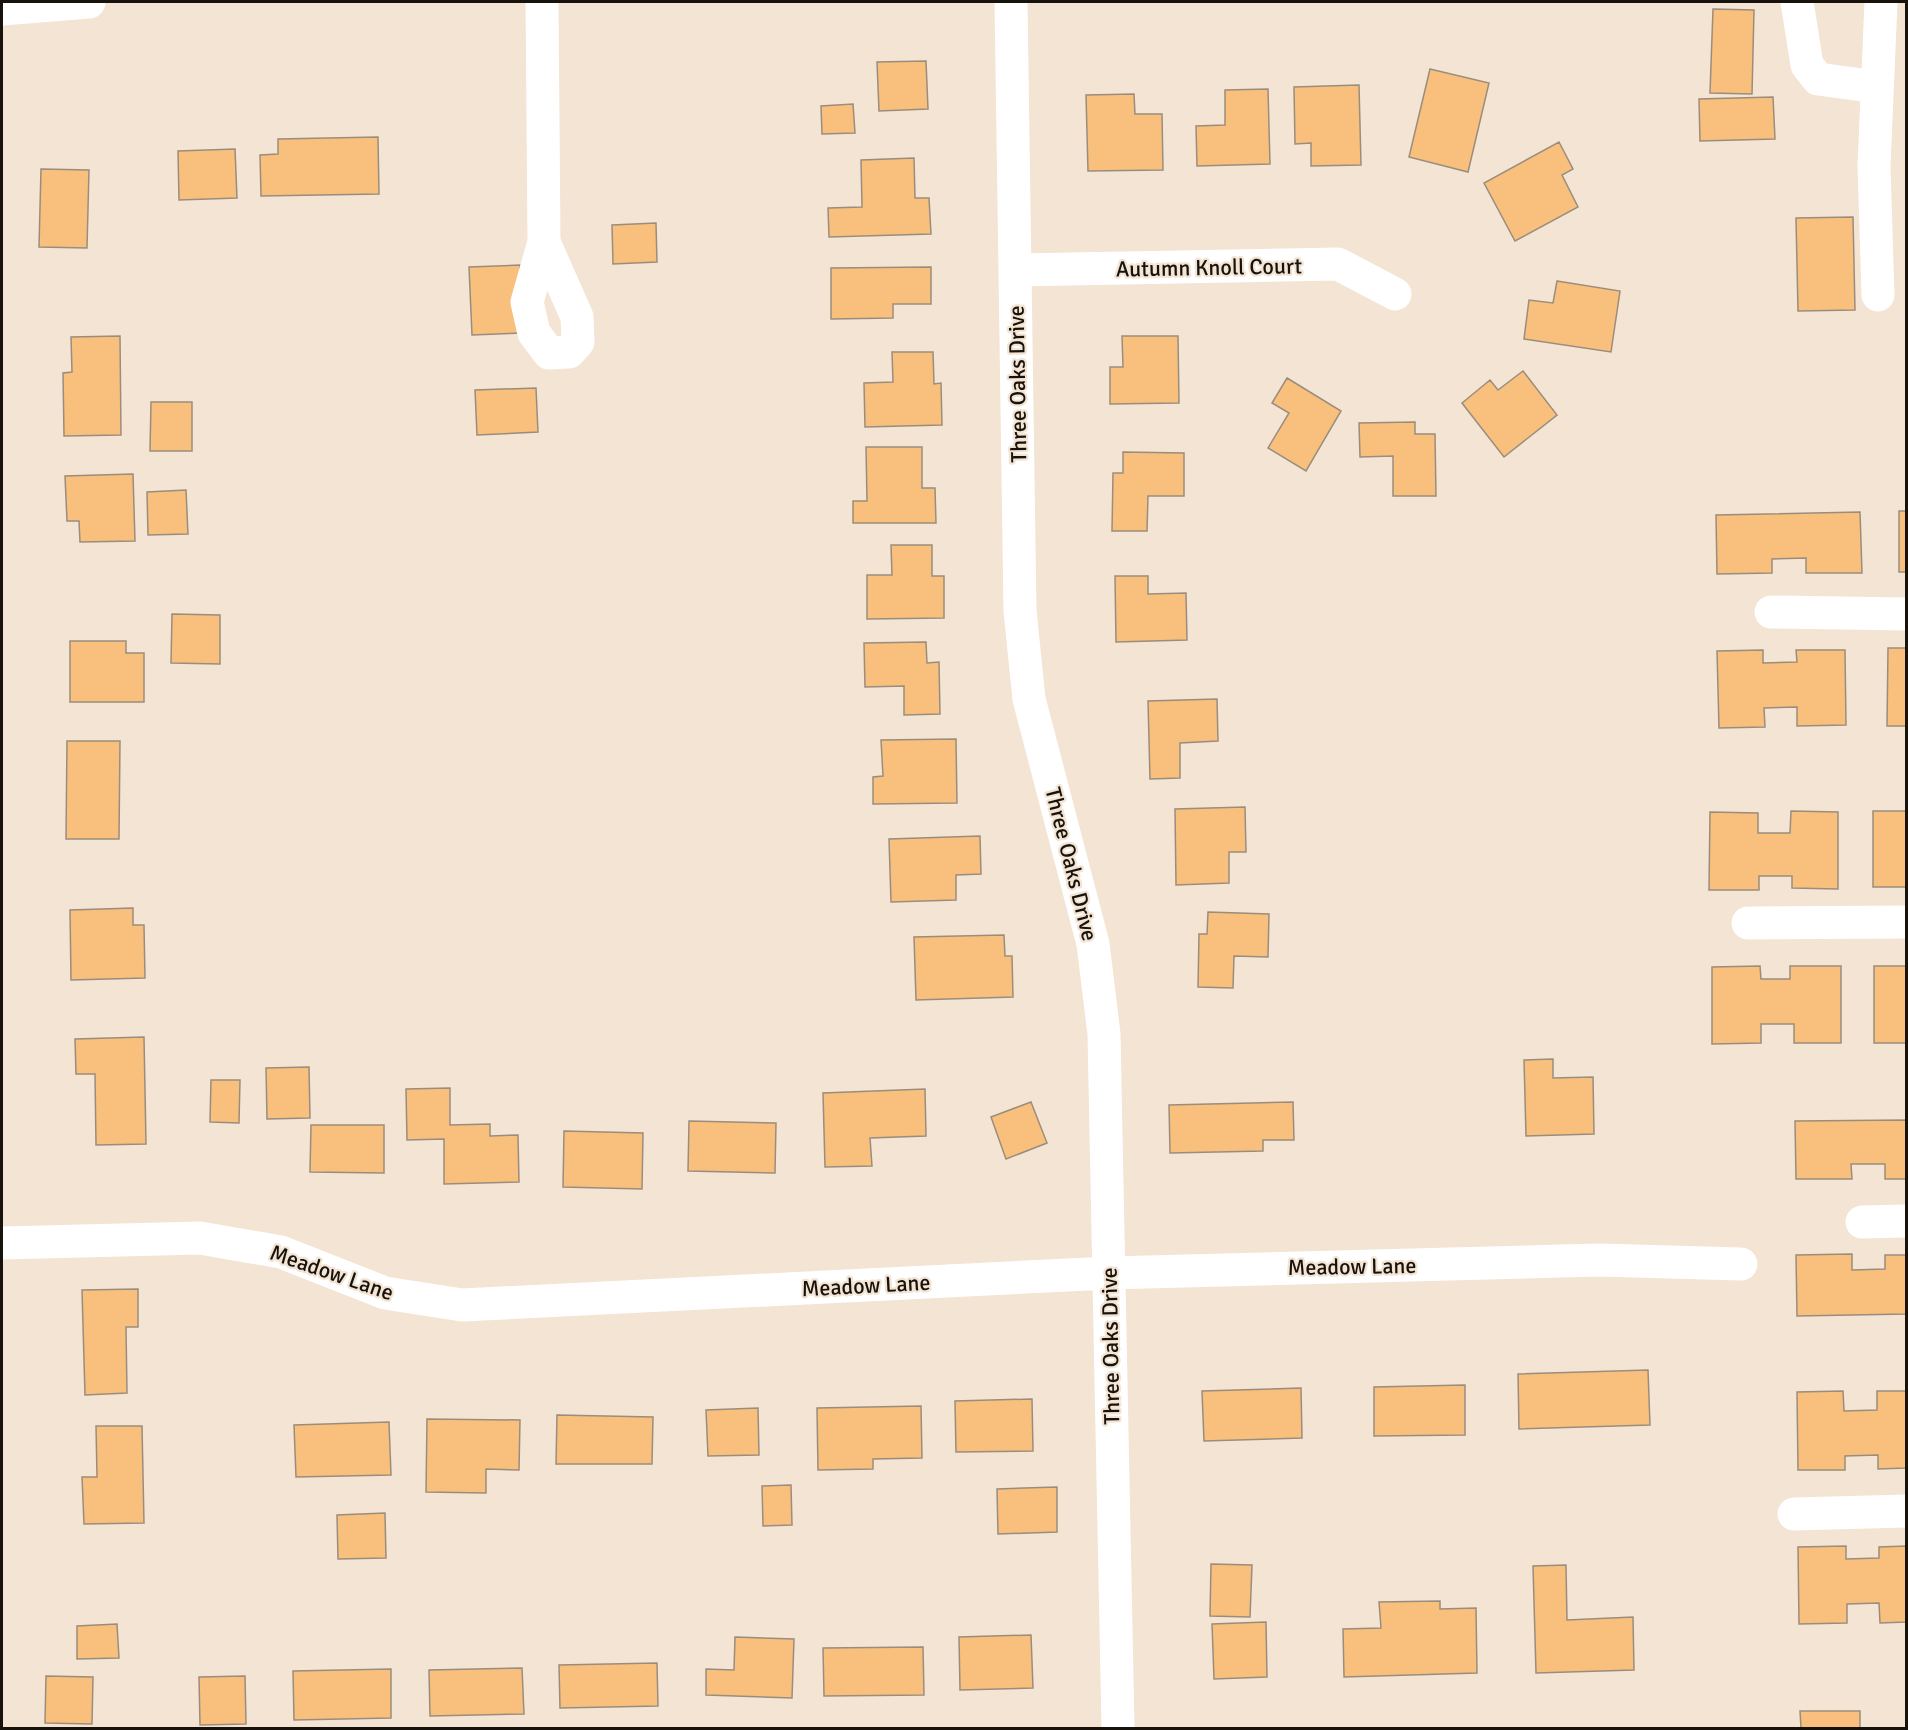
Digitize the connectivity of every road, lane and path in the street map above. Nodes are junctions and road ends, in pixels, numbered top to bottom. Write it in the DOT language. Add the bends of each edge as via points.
graph roads {
  1 [pos="89,2"];
  2 [pos="542,2"];
  3 [pos="1011,2"];
  4 [pos="1797,2"];
  5 [pos="1881,2"];
  6 [pos="2,9"];
  7 [pos="1877,87"];
  8 [pos="544,242"];
  9 [pos="1016,270"];
  10 [pos="1395,294"];
  11 [pos="1878,295"];
  12 [pos="1771,612"];
  13 [pos="1906,614"];
  14 [pos="1906,922"];
  15 [pos="1748,923"];
  16 [pos="1906,1221"];
  17 [pos="1862,1222"];
  18 [pos="2,1243"];
  19 [pos="1741,1264"];
  20 [pos="1108,1273"];
  21 [pos="1906,1511"];
  22 [pos="1794,1514"];
  23 [pos="1118,1728"];
  1 -- 6 [label="street"];
  2 -- 8 [label="street"];
  3 -- 9 [label="street, Three Oaks Drive"];
  4 -- 7 [label="street" via="1807,65 1818,79"];
  5 -- 7 [label="street"];
  7 -- 11 [label="street" via="1874,166"];
  9 -- 10 [label="street, Autumn Knoll Court" via="1338,264"];
  9 -- 20 [label="street, Three Oaks Drive" via="1020,611 1029,699 1093,944 1104,1034"];
  12 -- 13 [label="street"];
  14 -- 15 [label="street"];
  16 -- 17 [label="street"];
  18 -- 20 [label="street, Meadow Lane" via="200,1238 281,1252 385,1293 462,1305"];
  19 -- 20 [label="street, Meadow Lane" via="1600,1260"];
  20 -- 23 [label="street, Three Oaks Drive"];
  21 -- 22 [label="street"];
}
